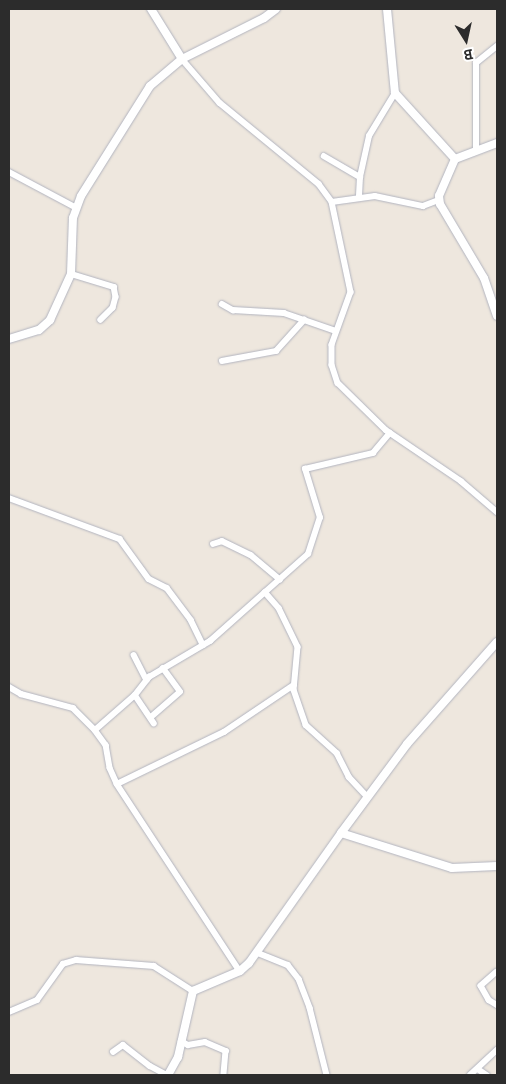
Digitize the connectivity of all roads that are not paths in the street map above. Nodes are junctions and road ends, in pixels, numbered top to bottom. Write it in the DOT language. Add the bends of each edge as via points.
graph roads {
  1 [pos="151,9"];
  2 [pos="276,9"];
  3 [pos="387,9"];
  4 [pos="497,46"];
  5 [pos="182,59"];
  6 [pos="395,93"];
  7 [pos="497,143"];
  8 [pos="476,150"];
  9 [pos="324,156"];
  10 [pos="455,159"];
  11 [pos="9,172"];
  12 [pos="360,177"];
  13 [pos="359,196"];
  14 [pos="439,200"];
  15 [pos="332,202"];
  16 [pos="75,207"];
  17 [pos="71,274"];
  18 [pos="222,304"];
  19 [pos="497,316"];
  20 [pos="101,320"];
  21 [pos="304,320"];
  22 [pos="336,331"];
  23 [pos="9,339"];
  24 [pos="222,361"];
  25 [pos="390,433"];
  26 [pos="9,498"];
  27 [pos="497,512"];
  28 [pos="213,544"];
  29 [pos="280,580"];
  30 [pos="265,592"];
  31 [pos="497,642"];
  32 [pos="204,645"];
  33 [pos="134,655"];
  34 [pos="163,669"];
  35 [pos="147,680"];
  36 [pos="294,685"];
  37 [pos="9,687"];
  38 [pos="135,695"];
  39 [pos="95,730"];
  40 [pos="117,784"];
  41 [pos="366,795"];
  42 [pos="341,833"];
  43 [pos="497,866"];
  44 [pos="258,953"];
  45 [pos="240,971"];
  46 [pos="497,972"];
  47 [pos="193,991"];
  48 [pos="497,1005"];
  49 [pos="9,1012"];
  50 [pos="182,1041"];
  51 [pos="497,1050"];
  52 [pos="113,1052"];
  53 [pos="478,1069"];
  54 [pos="168,1075"];
  55 [pos="224,1075"];
  56 [pos="327,1075"];
  57 [pos="470,1075"];
  58 [pos="487,1075"];
  1 -- 5 [label="street"];
  2 -- 5 [label="street"];
  3 -- 6 [label="street"];
  4 -- 8 [label="street" via="476,63"];
  5 -- 15 [label="street" via="220,103 319,184"];
  5 -- 16 [label="street" via="150,86 97,166"];
  6 -- 10 [label="street"];
  6 -- 12 [label="street" via="369,136"];
  7 -- 8 [label="street"];
  8 -- 10 [label="street"];
  9 -- 12 [label="street"];
  10 -- 14 [label="street"];
  11 -- 16 [label="street"];
  12 -- 13 [label="street"];
  13 -- 14 [label="street" via="383,196 420,206"];
  13 -- 15 [label="street"];
  14 -- 19 [label="street" via="484,278"];
  15 -- 22 [label="street" via="350,292"];
  16 -- 17 [label="street"];
  17 -- 20 [label="street" via="114,286 113,308"];
  17 -- 23 [label="street" via="47,324 36,332"];
  18 -- 21 [label="street" via="233,310 278,312"];
  21 -- 22 [label="street"];
  21 -- 24 [label="street" via="276,351"];
  22 -- 25 [label="street" via="332,358 338,383"];
  25 -- 27 [label="street" via="461,481"];
  25 -- 29 [label="street" via="373,453 305,469 320,521 308,554"];
  26 -- 32 [label="street" via="120,539 149,579 167,588 192,620"];
  28 -- 29 [label="street" via="222,542 250,555"];
  29 -- 30 [label="street"];
  30 -- 32 [label="street"];
  30 -- 36 [label="street" via="280,608 298,647"];
  31 -- 41 [label="street"];
  32 -- 34 [label="street"];
  33 -- 35 [label="street"];
  34 -- 35 [label="street"];
  34 -- 38 [label="street" via="180,692 153,720"];
  35 -- 38 [label="street"];
  36 -- 40 [label="street" via="220,734"];
  36 -- 41 [label="street" via="308,728 337,753 349,777"];
  37 -- 39 [label="street" via="21,694 73,708"];
  38 -- 39 [label="street"];
  39 -- 40 [label="street" via="106,745"];
  40 -- 45 [label="street"];
  41 -- 42 [label="street"];
  42 -- 43 [label="street" via="452,868"];
  42 -- 44 [label="street"];
  44 -- 45 [label="street"];
  44 -- 56 [label="street" via="288,965 299,979"];
  45 -- 47 [label="street"];
  46 -- 48 [label="street" via="482,986 489,1000"];
  47 -- 49 [label="street" via="154,966 76,960 63,964 37,1000"];
  47 -- 50 [label="street"];
  50 -- 54 [label="street"];
  50 -- 55 [label="street" via="188,1045 205,1042 226,1051"];
  51 -- 53 [label="street"];
  52 -- 54 [label="street" via="124,1045 150,1066"];
  53 -- 57 [label="street"];
  53 -- 58 [label="street"];
}
